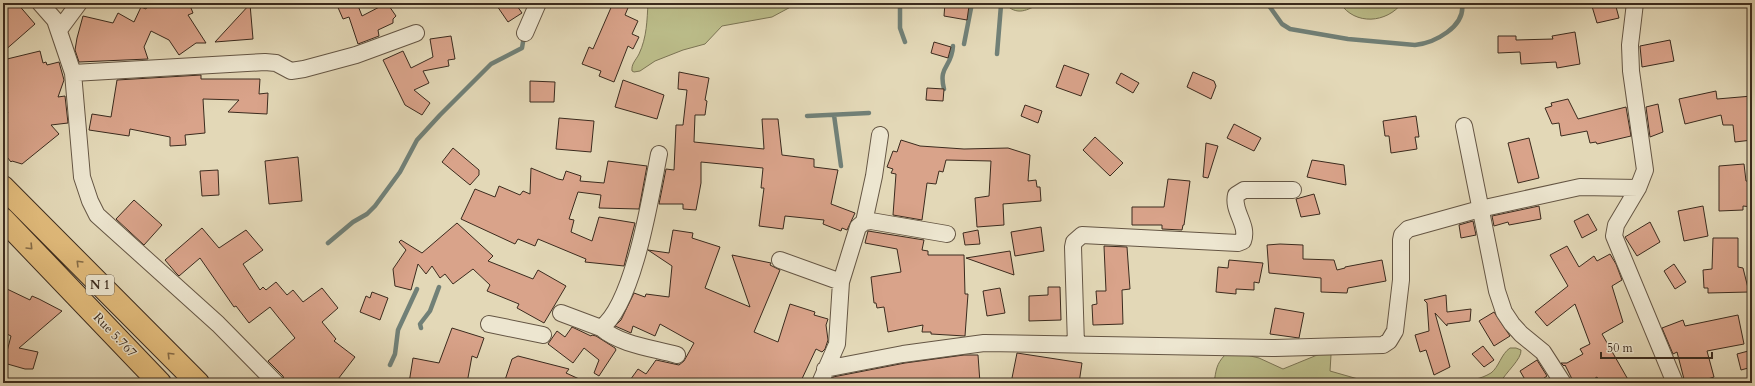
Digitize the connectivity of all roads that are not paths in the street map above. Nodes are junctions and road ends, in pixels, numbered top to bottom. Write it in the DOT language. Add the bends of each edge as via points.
graph roads {
  1 [pos="40,3"];
  2 [pos="79,3"];
  3 [pos="538,3"];
  4 [pos="1634,3"];
  5 [pos="59,30"];
  6 [pos="416,33"];
  7 [pos="525,33"];
  8 [pos="73,73"];
  9 [pos="1464,126"];
  10 [pos="880,135"];
  11 [pos="659,154"];
  12 [pos="3,187"];
  13 [pos="1638,188"];
  14 [pos="1293,190"];
  15 [pos="1480,209"];
  16 [pos="3,219"];
  17 [pos="864,222"];
  18 [pos="947,234"];
  19 [pos="780,260"];
  20 [pos="841,282"];
  21 [pos="561,313"];
  22 [pos="489,324"];
  23 [pos="601,328"];
  24 [pos="543,335"];
  25 [pos="1076,345"];
  26 [pos="677,355"];
  27 [pos="822,376"];
  28 [pos="160,383"];
  29 [pos="198,383"];
  30 [pos="276,383"];
  31 [pos="1563,383"];
  32 [pos="1675,383"];
  1 -- 5 [label="street" via="55,20"];
  2 -- 5 [label="street"];
  3 -- 7 [label="street"];
  4 -- 13 [label="street" via="1630,46 1631,71 1645,162"];
  5 -- 8 [label="street"];
  6 -- 8 [label="street" via="356,55 291,71 276,63 264,62"];
  8 -- 30 [label="street" via="82,177 97,215 218,324"];
  9 -- 15 [label="street"];
  10 -- 17 [label="street"];
  11 -- 23 [label="street" via="637,261 612,317"];
  29 -- 12 [label="highway, N 1, one-way"];
  13 -- 15 [label="street" via="1580,187"];
  13 -- 32 [label="street" via="1616,225 1614,236"];
  14 -- 25 [label="street" via="1244,190 1236,195 1236,205 1245,231 1243,241 1238,243 1082,235 1078,237 1073,248"];
  15 -- 25 [label="street" via="1408,229 1402,235 1401,280 1395,331 1383,346 1275,348"];
  15 -- 31 [label="street" via="1496,291 1504,312 1521,334 1543,352"];
  16 -- 28 [label="highway, Rue 5.767, one-way"];
  17 -- 18 [label="street"];
  17 -- 20 [label="street" via="858,227 853,238"];
  19 -- 20 [label="street"];
  20 -- 27 [label="street" via="837,344"];
  21 -- 23 [label="street"];
  22 -- 24 [label="street"];
  23 -- 26 [label="street" via="610,336"];
  25 -- 27 [label="street" via="984,343 903,354"];
}
